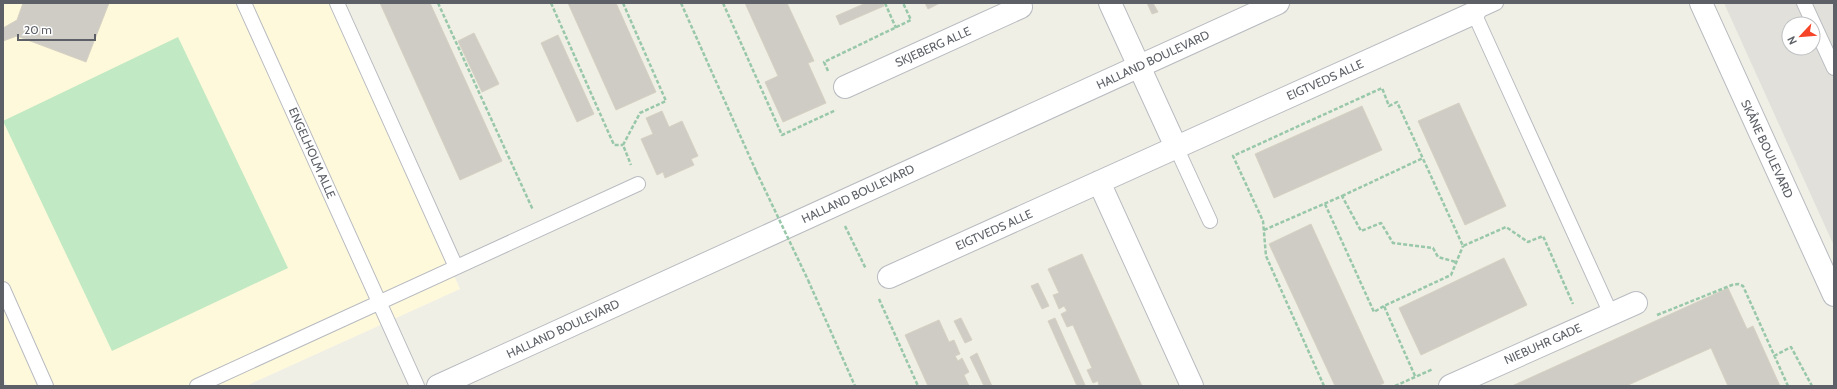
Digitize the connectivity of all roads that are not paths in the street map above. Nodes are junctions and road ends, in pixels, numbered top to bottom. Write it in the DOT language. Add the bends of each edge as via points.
graph roads {
  1 [pos="244,3"];
  2 [pos="337,3"];
  3 [pos="1110,3"];
  4 [pos="1278,3"];
  5 [pos="1496,3"];
  6 [pos="1700,3"];
  7 [pos="1804,3"];
  8 [pos="1024,4"];
  9 [pos="1474,13"];
  10 [pos="1140,66"];
  11 [pos="1834,68"];
  12 [pos="845,87"];
  13 [pos="1176,147"];
  14 [pos="1099,182"];
  15 [pos="638,184"];
  16 [pos="1210,221"];
  17 [pos="456,267"];
  18 [pos="889,277"];
  19 [pos="3,290"];
  20 [pos="1834,295"];
  21 [pos="380,302"];
  22 [pos="1636,303"];
  23 [pos="1611,314"];
  24 [pos="46,386"];
  25 [pos="197,386"];
  26 [pos="417,386"];
  27 [pos="438,386"];
  28 [pos="1192,386"];
  29 [pos="1450,386"];
  1 -- 21 [label="lane, ENGELHOLM ALLE"];
  2 -- 17 [label="lane"];
  3 -- 10 [label="street"];
  4 -- 10 [label="street, HALLAND BOULEVARD"];
  5 -- 9 [label="lane"];
  6 -- 20 [label="street, SKÅNE BOULEVARD"];
  7 -- 11 [label="lane"];
  8 -- 12 [label="street, SKJEBERG ALLE"];
  9 -- 13 [label="street, EIGTVEDS ALLE"];
  9 -- 23 [label="lane"];
  10 -- 13 [label="street"];
  10 -- 27 [label="street, HALLAND BOULEVARD"];
  13 -- 14 [label="street, EIGTVEDS ALLE"];
  13 -- 16 [label="lane"];
  14 -- 18 [label="street, EIGTVEDS ALLE"];
  14 -- 28 [label="street"];
  15 -- 17 [label="lane"];
  17 -- 21 [label="lane"];
  19 -- 24 [label="lane"];
  21 -- 25 [label="lane"];
  21 -- 26 [label="lane, ENGELHOLM ALLE"];
  22 -- 23 [label="street, NIEBUHR GADE"];
  23 -- 29 [label="street, NIEBUHR GADE"];
}
